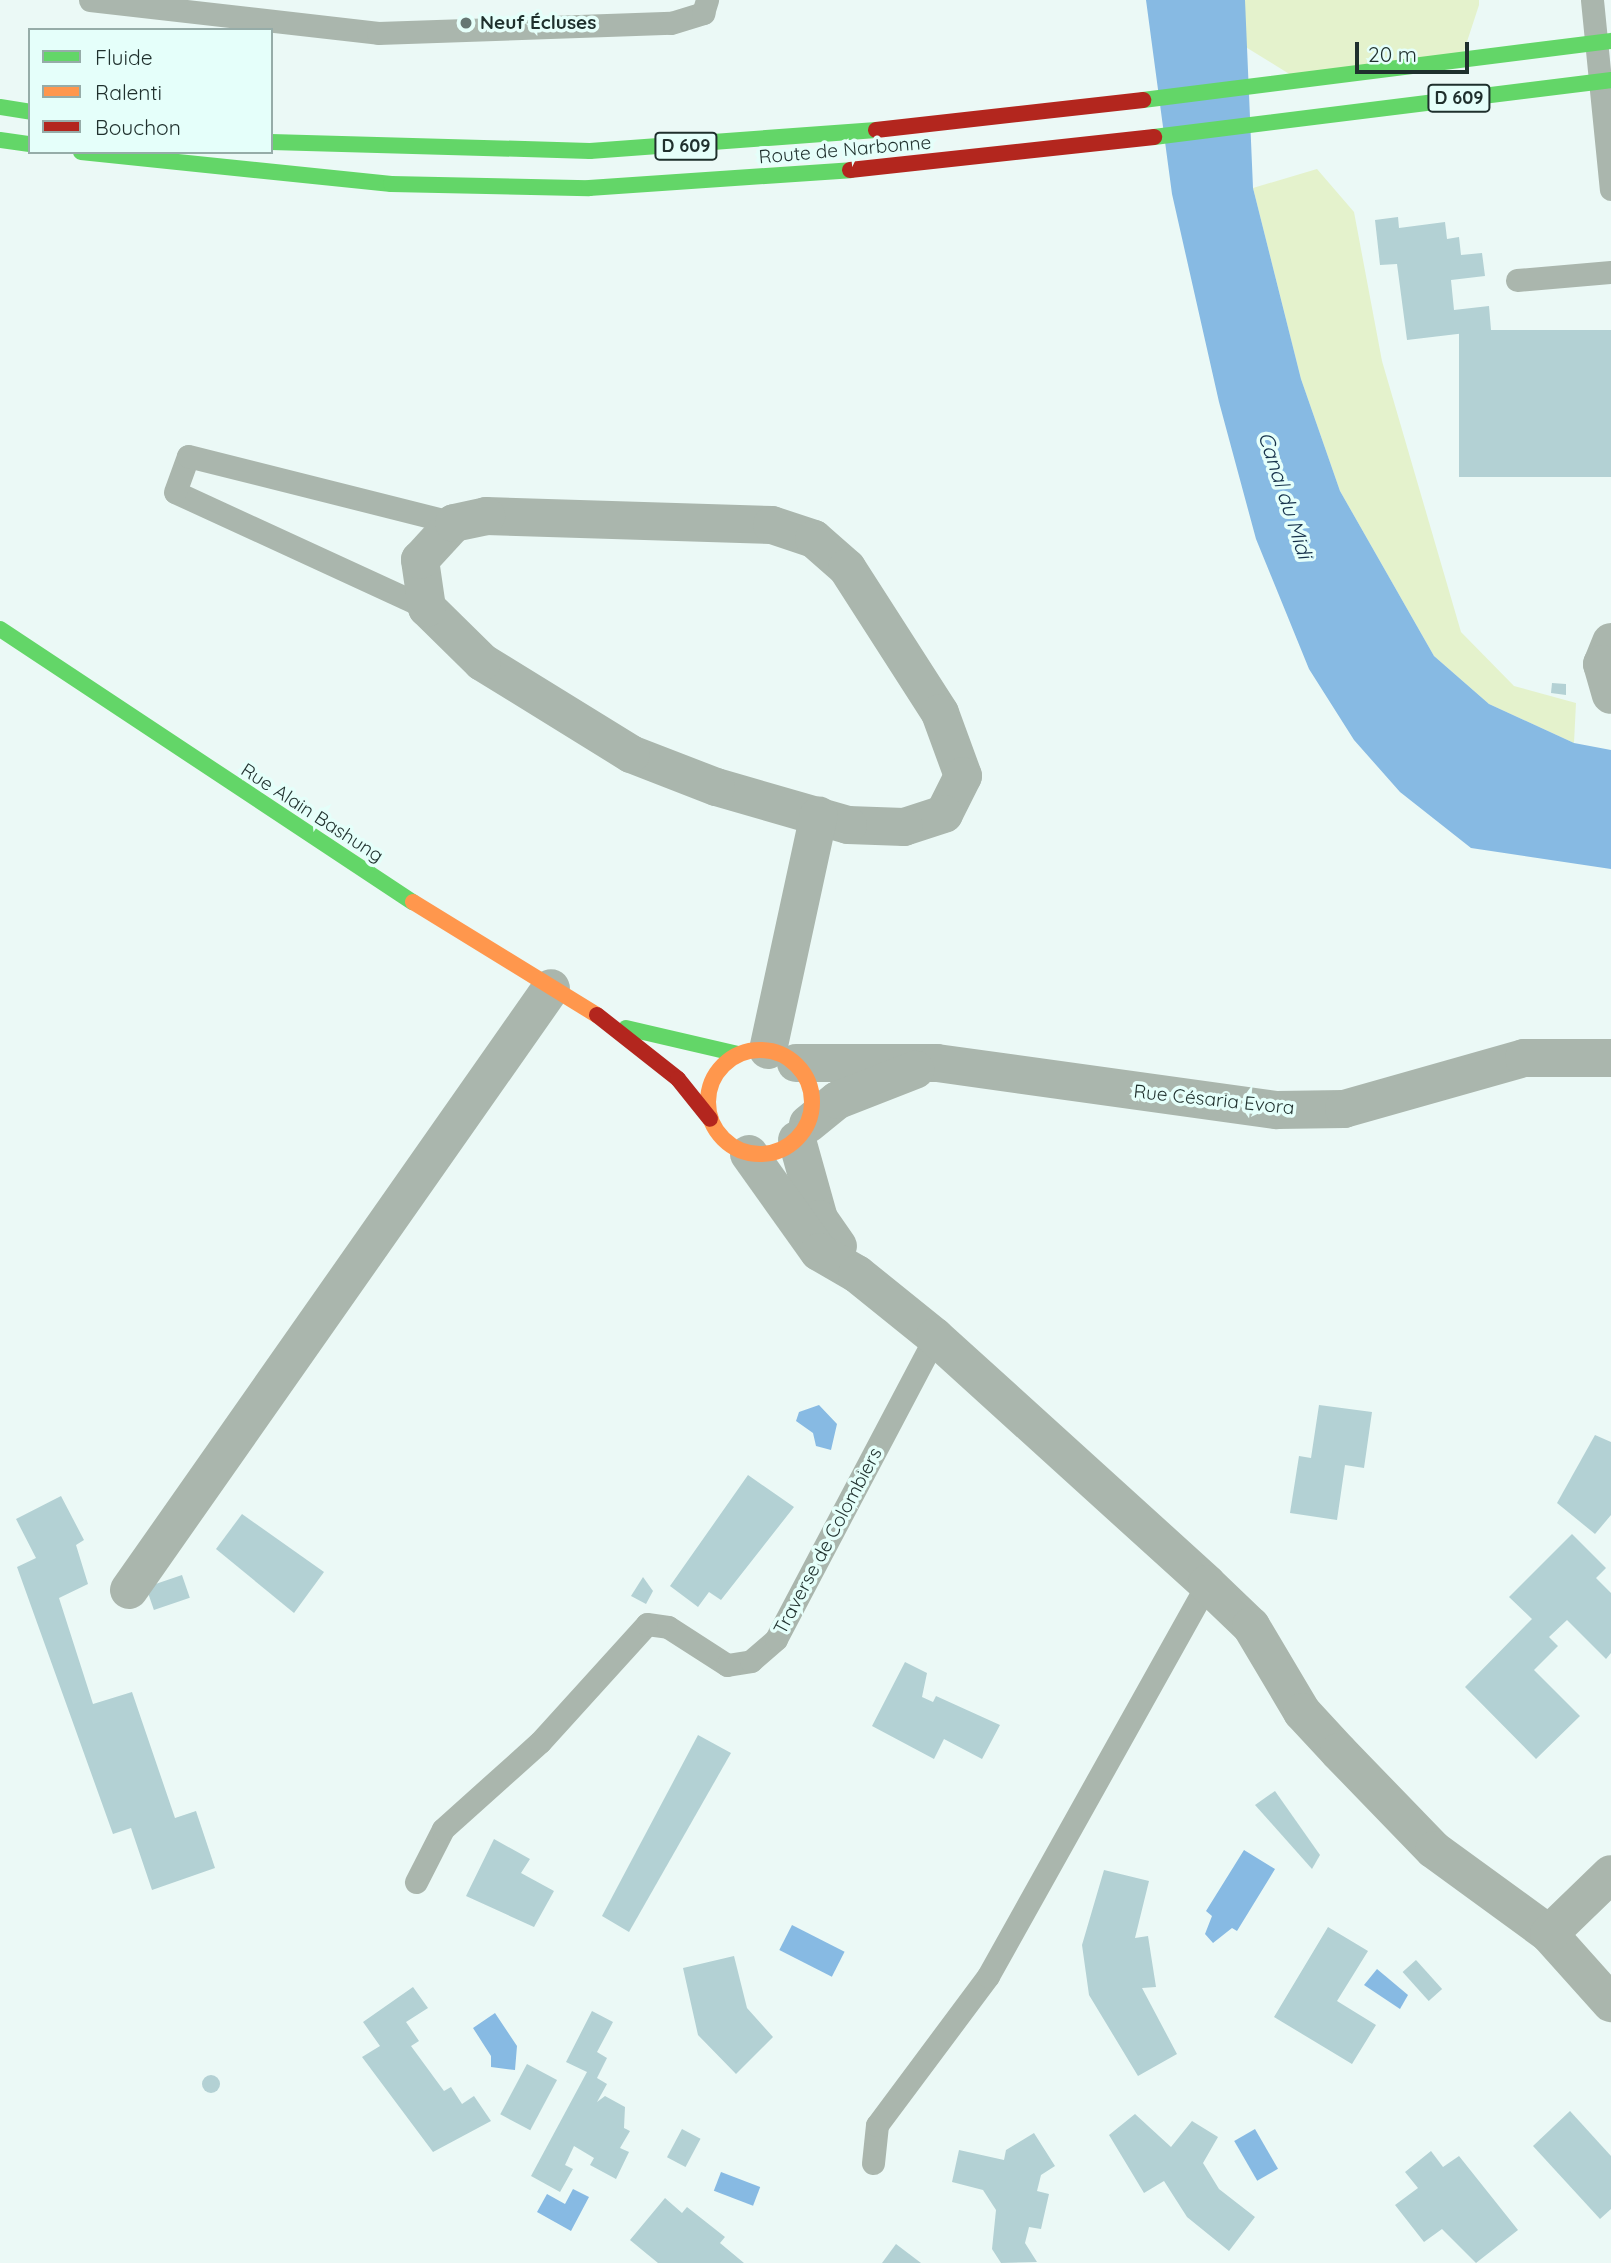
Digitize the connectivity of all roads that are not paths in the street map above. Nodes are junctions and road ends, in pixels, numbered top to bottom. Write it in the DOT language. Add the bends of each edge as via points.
graph roads {
  1 [pos="90,0"];
  2 [pos="707,0"];
  3 [pos="1592,0"];
  4 [pos="1603,42"];
  5 [pos="1606,81"];
  6 [pos="0,107"];
  7 [pos="28,112"];
  8 [pos="0,140"];
  9 [pos="273,142"];
  10 [pos="28,144"];
  11 [pos="99,154"];
  12 [pos="1611,190"];
  13 [pos="1611,272"];
  14 [pos="1517,279"];
  15 [pos="454,523"];
  16 [pos="428,608"];
  17 [pos="0,629"];
  18 [pos="1611,642"];
  19 [pos="1611,695"];
  20 [pos="819,815"];
  21 [pos="551,988"];
  22 [pos="608,1022"];
  23 [pos="1609,1055"];
  24 [pos="768,1056"];
  25 [pos="937,1063"];
  26 [pos="710,1119"];
  27 [pos="803,1132"];
  28 [pos="748,1154"];
  29 [pos="857,1274"];
  30 [pos="935,1337"];
  31 [pos="1207,1584"];
  32 [pos="129,1590"];
  33 [pos="1611,1874"];
  34 [pos="416,1882"];
  35 [pos="1549,1934"];
  36 [pos="1611,2003"];
  37 [pos="873,2163"];
  1 -- 2 [label="lane" via="378,33 671,23 703,13"];
  3 -- 4 [label="lane"];
  4 -- 5 [label="lane"];
  4 -- 9 [label="main road, Route de Narbonne / D 609" via="820,137 590,151"];
  5 -- 11 [label="main road, Route de Narbonne / D 609" via="831,175 589,188 391,184"];
  5 -- 12 [label="lane"];
  6 -- 7 [label="main road"];
  8 -- 10 [label="main road"];
  13 -- 14 [label="lane"];
  15 -- 16 [label="street" via="420,560"];
  15 -- 16 [label="lane" via="188,456 175,492"];
  15 -- 20 [label="street" via="486,516 772,524 814,538 847,568 940,713 963,776 944,814 904,827 848,825"];
  16 -- 20 [label="street" via="482,662 631,754 716,787"];
  17 -- 21 [label="main road, Rue Alain Bashung" via="278,818"];
  18 -- 19 [label="street" via="1602,664"];
  20 -- 24 [label="street"];
  21 -- 22 [label="main road, Rue Alain Bashung"];
  21 -- 32 [label="street"];
  22 -- 24 [label="main road, Rue Alain Bashung"];
  22 -- 26 [label="main road, Rue Alain Bashung" via="678,1079"];
  23 -- 25 [label="street, Rue Césaria Evora" via="1524,1058 1344,1109 1277,1110"];
  24 -- 25 [label="street, Rue Césaria Evora"];
  24 -- 26 [label="main road" via="715,1074"];
  24 -- 27 [label="main road" via="812,1091"];
  25 -- 27 [label="street, Rue Césaria Evora" via="838,1100"];
  26 -- 28 [label="main road" via="725,1141"];
  27 -- 28 [label="main road" via="766,1155"];
  27 -- 29 [label="street" via="819,1219"];
  28 -- 29 [label="street" via="819,1252"];
  29 -- 30 [label="street"];
  30 -- 31 [label="street"];
  30 -- 34 [label="lane, Traverse de Colombiers" via="776,1639 751,1661 727,1665 668,1627 647,1625 540,1742 443,1829"];
  31 -- 35 [label="street" via="1251,1626 1302,1712 1434,1850"];
  31 -- 37 [label="lane" via="988,1976 877,2125"];
  33 -- 35 [label="street"];
  35 -- 36 [label="street"];
}
